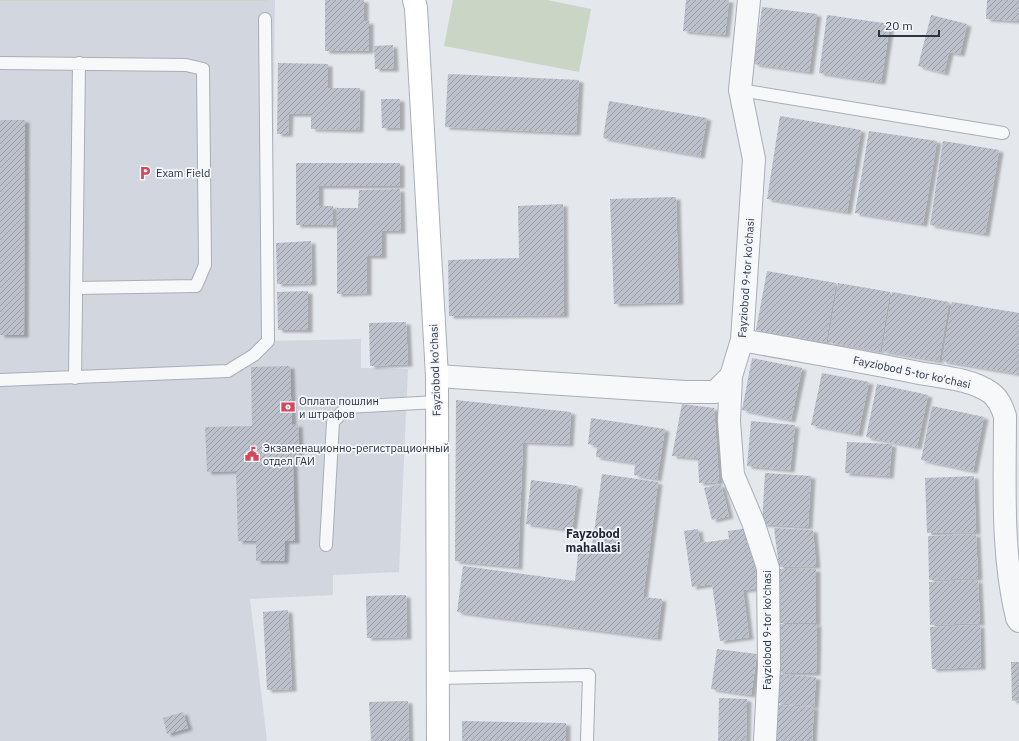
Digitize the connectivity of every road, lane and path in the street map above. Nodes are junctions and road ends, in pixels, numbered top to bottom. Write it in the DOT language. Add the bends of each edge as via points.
graph roads {
  1 [pos="414,0"];
  2 [pos="749,0"];
  3 [pos="265,19"];
  4 [pos="0,63"];
  5 [pos="79,63"];
  6 [pos="740,90"];
  7 [pos="1003,133"];
  8 [pos="76,288"];
  9 [pos="742,340"];
  10 [pos="437,376"];
  11 [pos="731,376"];
  12 [pos="75,378"];
  13 [pos="0,380"];
  14 [pos="437,402"];
  15 [pos="326,545"];
  16 [pos="1019,621"];
  17 [pos="438,678"];
  18 [pos="438,741"];
  19 [pos="587,741"];
  20 [pos="765,741"];
  1 -- 10 [label="street, Fayziobod ko'chasi" via="417,16"];
  2 -- 6 [label="street, Fayziobod 9-tor ko'chasi"];
  3 -- 12 [label="lane" via="268,341 254,355 228,371"];
  4 -- 5 [label="lane"];
  5 -- 8 [label="lane"];
  5 -- 8 [label="lane" via="186,65 203,68 205,265 196,286"];
  6 -- 7 [label="lane"];
  6 -- 9 [label="street, Fayziobod 9-tor ko'chasi" via="754,159"];
  8 -- 12 [label="lane"];
  9 -- 11 [label="street, Fayziobod 9-tor ko'chasi"];
  9 -- 16 [label="street, Fayziobod 5-tor ko'chasi" via="956,380 991,393 1000,402 1005,416 1009,588"];
  10 -- 11 [label="street" via="685,392 715,392"];
  10 -- 14 [label="street, Fayziobod ko'chasi"];
  11 -- 20 [label="street, Fayziobod 9-tor ko'chasi" via="729,422 733,475 753,522 768,568 769,666"];
  12 -- 13 [label="lane"];
  14 -- 15 [label="lane" via="347,407 333,422"];
  14 -- 17 [label="street, Fayziobod ko'chasi"];
  17 -- 18 [label="street, Fayziobod ko'chasi"];
  17 -- 19 [label="lane" via="589,675"];
}
